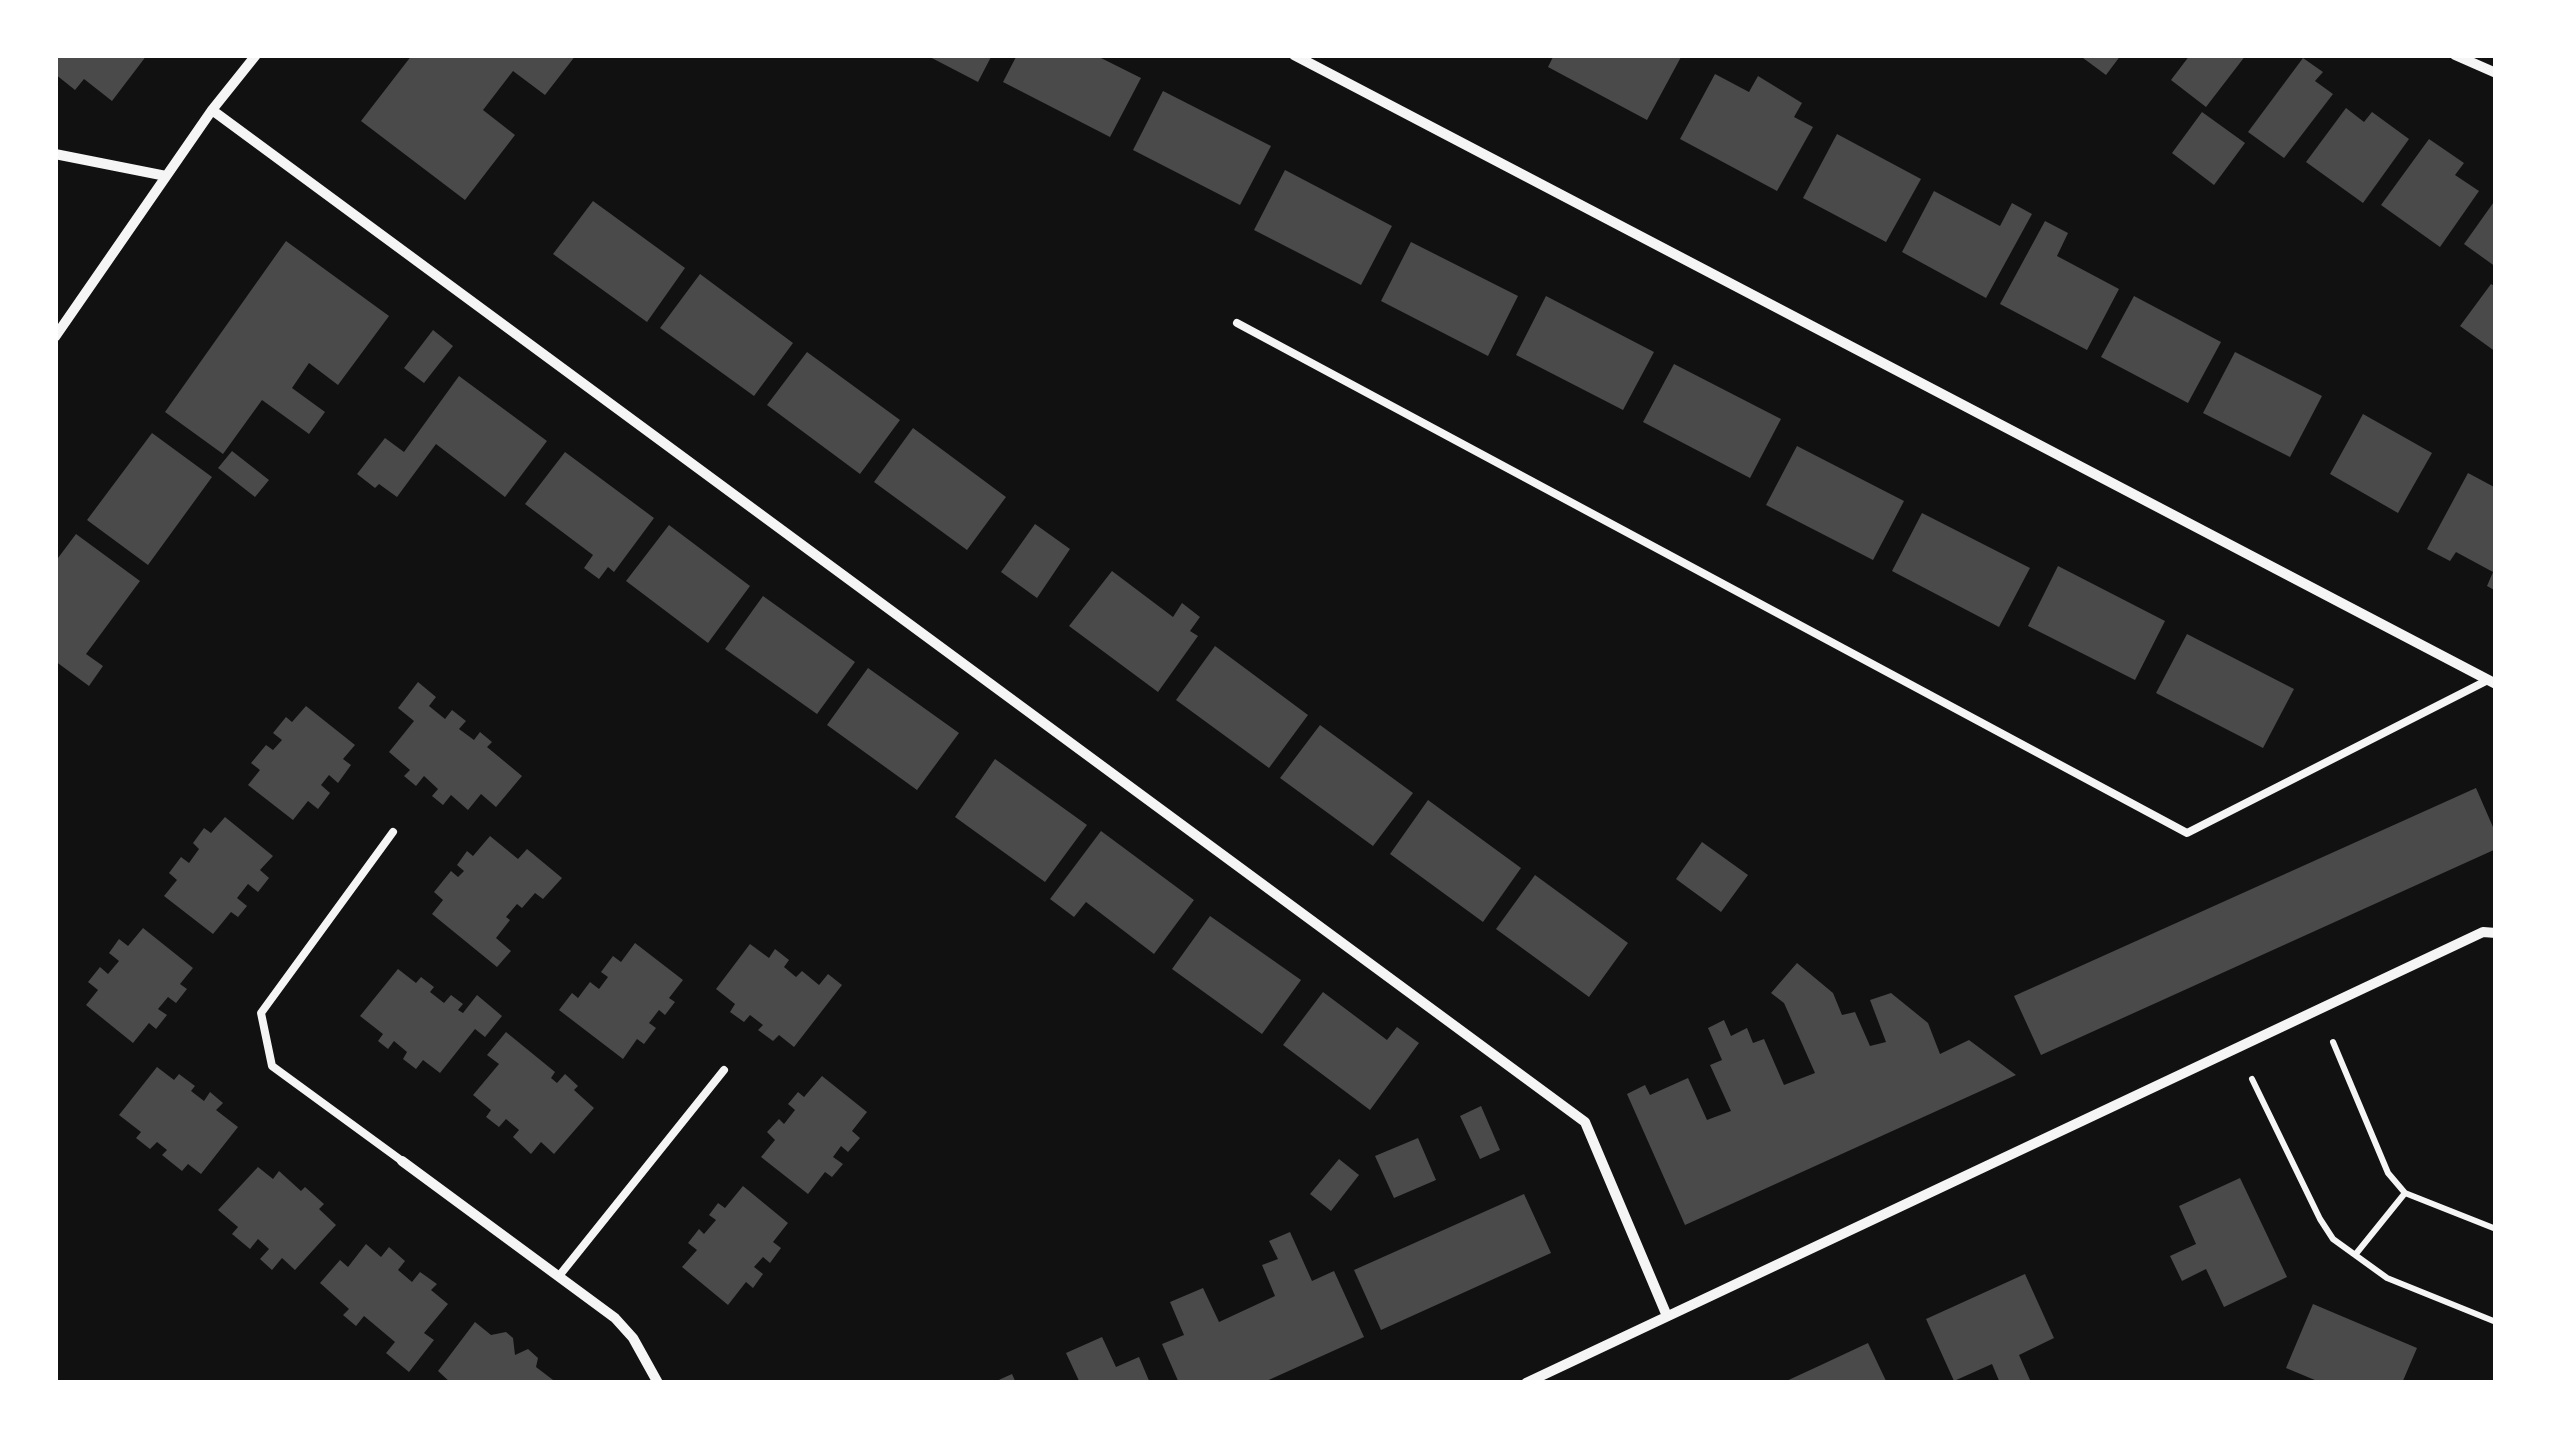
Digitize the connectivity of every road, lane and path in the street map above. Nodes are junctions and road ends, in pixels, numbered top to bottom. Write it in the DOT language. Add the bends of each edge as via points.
graph roads {
  1 [pos="256,55"];
  2 [pos="1294,55"];
  3 [pos="2455,55"];
  4 [pos="2496,74"];
  5 [pos="212,110"];
  6 [pos="55,154"];
  7 [pos="166,176"];
  8 [pos="1237,323"];
  9 [pos="55,336"];
  10 [pos="2492,682"];
  11 [pos="393,832"];
  12 [pos="2496,933"];
  13 [pos="2320,1011"];
  14 [pos="2238,1050"];
  15 [pos="724,1070"];
  16 [pos="402,1160"];
  17 [pos="2406,1193"];
  18 [pos="2496,1229"];
  19 [pos="2355,1255"];
  20 [pos="559,1276"];
  21 [pos="1667,1316"];
  22 [pos="2496,1322"];
  23 [pos="658,1383"];
  24 [pos="1526,1383"];
  1 -- 5 [label="street"];
  2 -- 10 [label="street"];
  3 -- 4 [label="street"];
  5 -- 7 [label="street"];
  5 -- 21 [label="street" via="1586,1122"];
  6 -- 7 [label="street"];
  7 -- 9 [label="street"];
  8 -- 10 [label="lane" via="2187,833"];
  11 -- 16 [label="lane" via="261,1012 272,1066"];
  12 -- 13 [label="street" via="2483,932"];
  13 -- 14 [label="street"];
  13 -- 17 [label="path" via="2388,1172"];
  14 -- 19 [label="path" via="2320,1219"];
  14 -- 21 [label="street"];
  15 -- 20 [label="lane"];
  16 -- 20 [label="street"];
  17 -- 18 [label="path"];
  17 -- 19 [label="path"];
  19 -- 22 [label="path" via="2388,1278"];
  20 -- 23 [label="street" via="615,1318"];
  21 -- 24 [label="street"];
}
